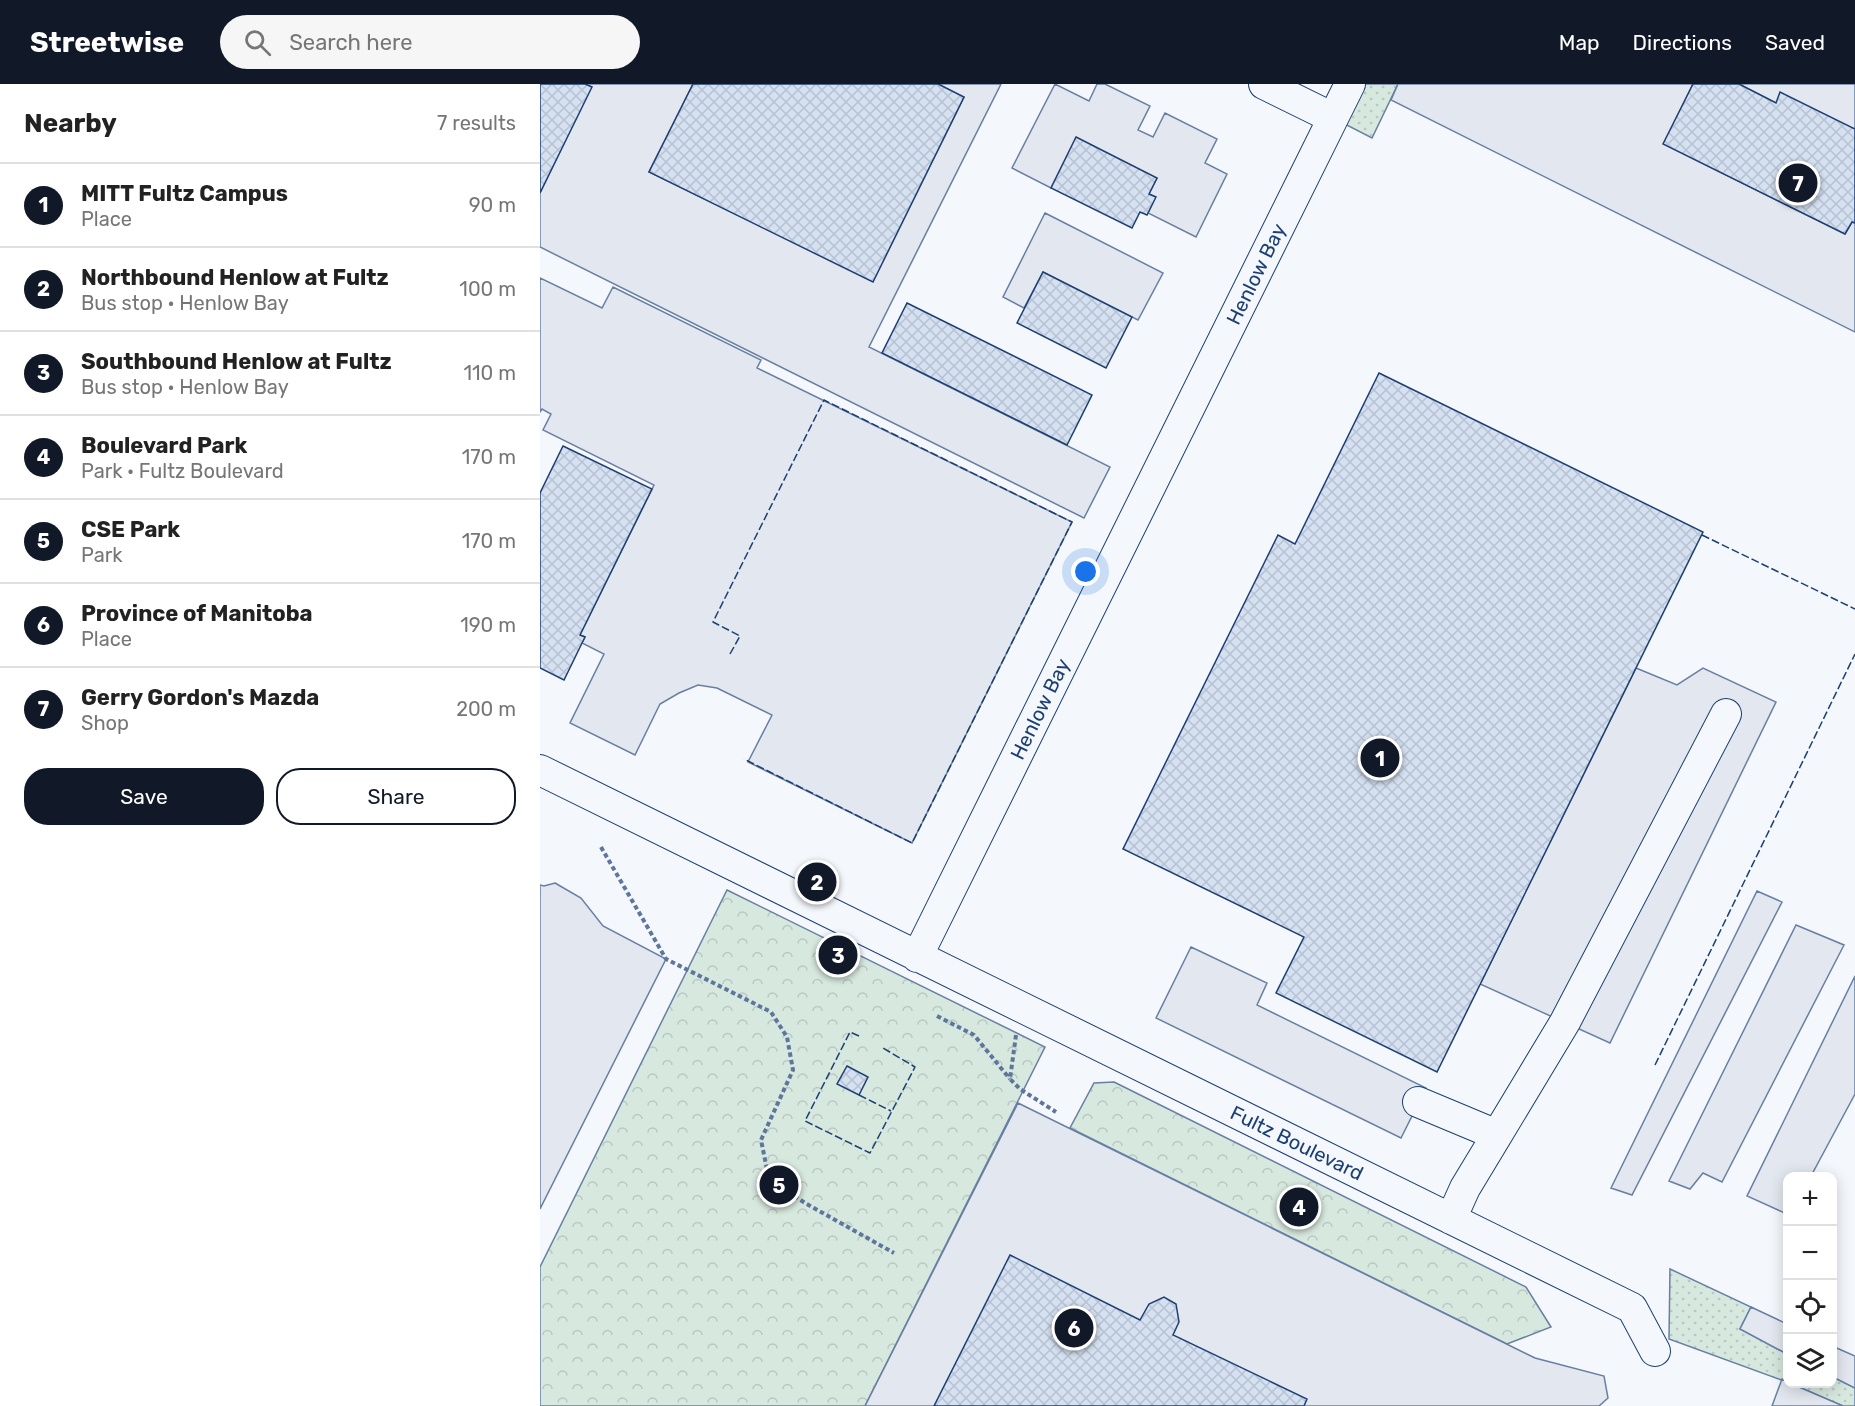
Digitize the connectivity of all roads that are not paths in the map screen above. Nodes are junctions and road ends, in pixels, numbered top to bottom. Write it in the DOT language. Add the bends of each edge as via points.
graph roads {
  1 [pos="1264,84"];
  2 [pos="1350,84"];
  3 [pos="1333,118"];
  4 [pos="1726,714"];
  5 [pos="540,770"];
  6 [pos="917,957"];
  7 [pos="1418,1102"];
  8 [pos="1497,1135"];
  9 [pos="1451,1219"];
  10 [pos="1655,1351"];
  1 -- 3 [label="street"];
  2 -- 3 [label="street, Henlow Bay"];
  3 -- 6 [label="street, Henlow Bay"];
  4 -- 8 [label="street" via="1565,1022"];
  5 -- 6 [label="street"];
  6 -- 9 [label="street, Fultz Boulevard"];
  7 -- 8 [label="street"];
  8 -- 9 [label="street"];
  9 -- 10 [label="street, Fultz Boulevard" via="1632,1308"];
}
